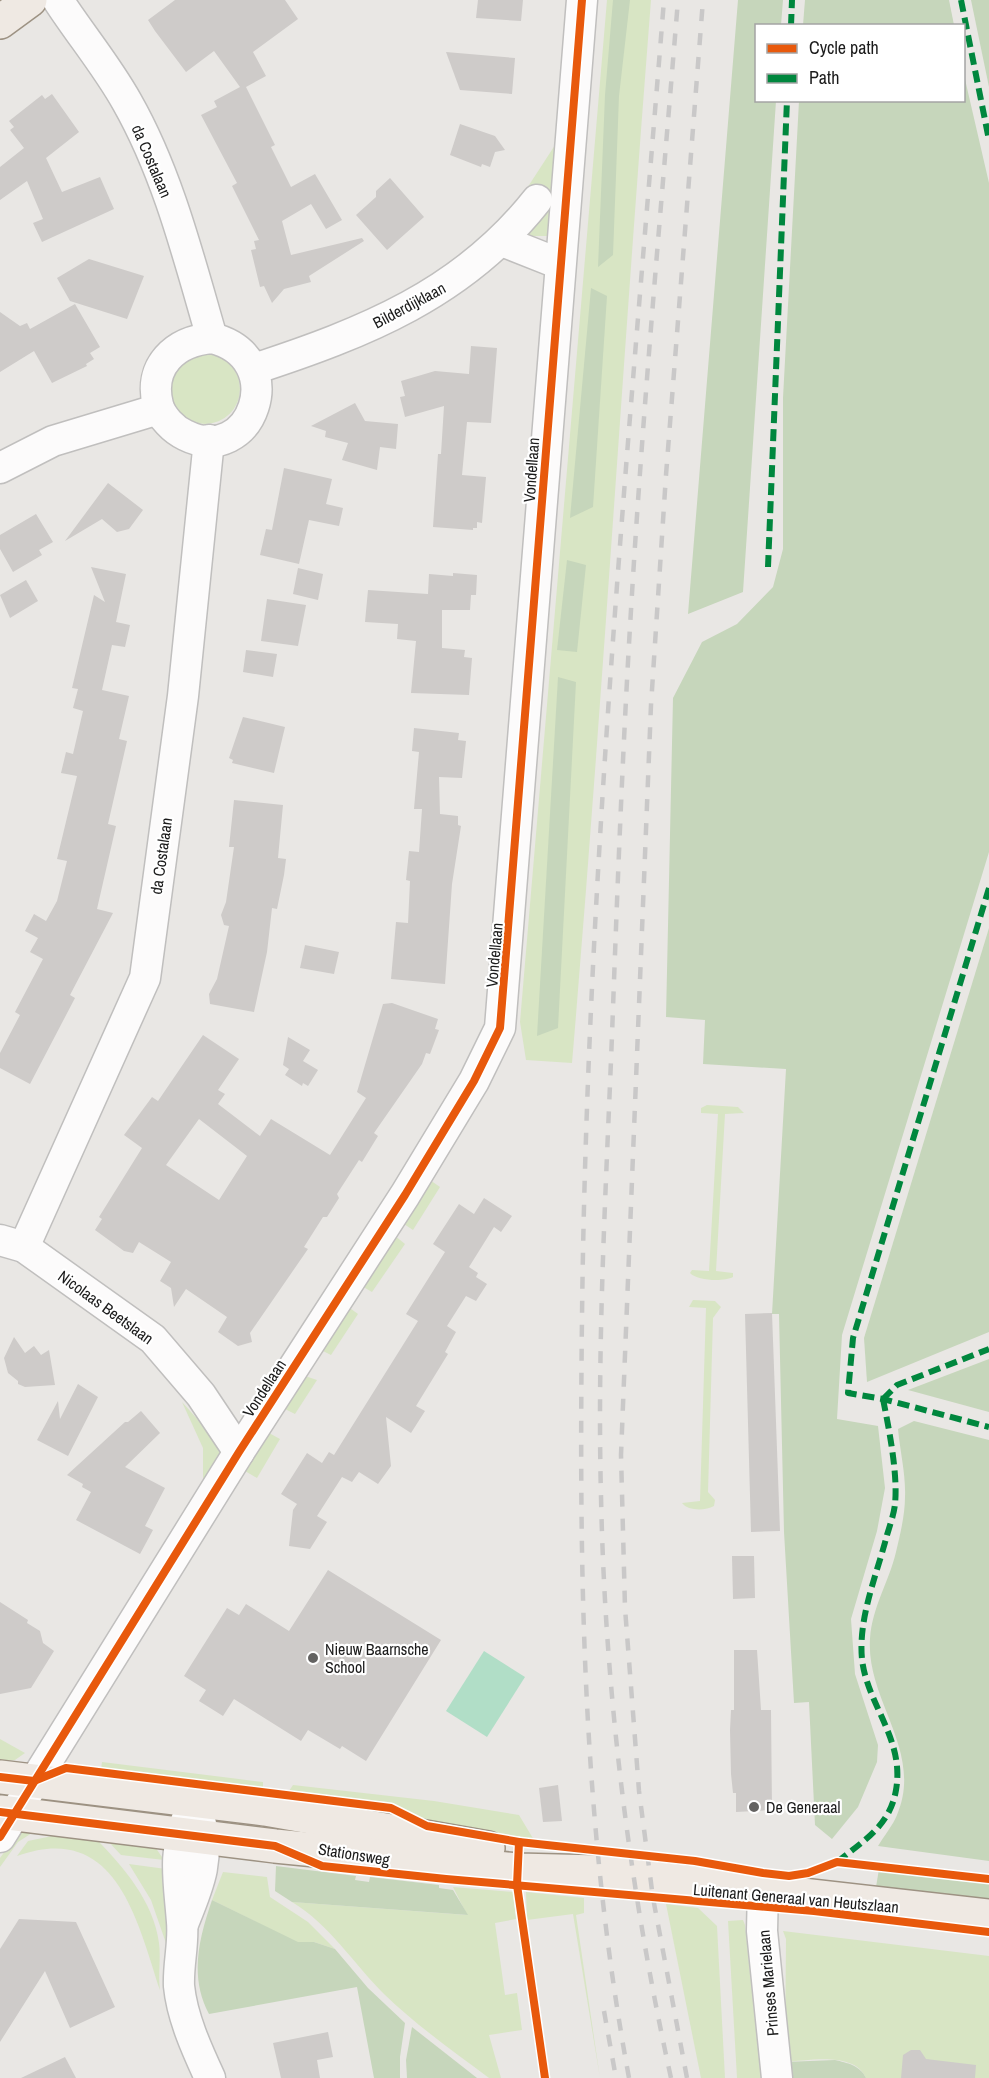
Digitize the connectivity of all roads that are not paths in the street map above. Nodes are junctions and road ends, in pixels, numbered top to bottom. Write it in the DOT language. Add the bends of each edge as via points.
graph roads {
  1 [pos="30,0"];
  2 [pos="58,0"];
  3 [pos="582,0"];
  4 [pos="0,22"];
  5 [pos="537,200"];
  6 [pos="502,241"];
  7 [pos="560,264"];
  8 [pos="212,338"];
  9 [pos="254,369"];
  10 [pos="159,409"];
  11 [pos="209,440"];
  12 [pos="0,468"];
  13 [pos="12,1243"];
  14 [pos="239,1452"];
  15 [pos="0,1777"];
  16 [pos="34,1781"];
  17 [pos="195,1800"];
  18 [pos="5,1821"];
  19 [pos="193,1837"];
  20 [pos="598,1872"];
  21 [pos="763,1888"];
  22 [pos="989,1916"];
  23 [pos="210,2078"];
  24 [pos="777,2078"];
  1 -- 4 [label="main road"];
  2 -- 8 [label="street, da Costalaan" via="127,102 142,133 184,242"];
  3 -- 7 [label="street, Vondellaan"];
  5 -- 6 [label="street, Bilderdijklaan"];
  6 -- 7 [label="street"];
  6 -- 9 [label="street, Bilderdijklaan" via="458,278 425,299 335,342"];
  7 -- 14 [label="street, Vondellaan" via="500,1028 474,1081 416,1177"];
  8 -- 9 [label="street" via="243,353"];
  8 -- 10 [label="street" via="193,340 162,364 154,387"];
  9 -- 11 [label="street" via="257,397 250,420 226,440"];
  10 -- 11 [label="street" via="176,431 197,441"];
  10 -- 12 [label="street" via="53,441"];
  11 -- 13 [label="street, da Costalaan" via="183,696 145,978"];
  13 -- 14 [label="street, Nicolaas Beetslaan" via="153,1339 201,1395"];
  14 -- 16 [label="street, Vondellaan"];
  15 -- 16 [label="main road, Stationsweg"];
  16 -- 17 [label="main road, Stationsweg"];
  16 -- 18 [label="street, Vondellaan"];
  17 -- 19 [label="street"];
  17 -- 20 [label="main road, Stationsweg" via="345,1821"];
  18 -- 19 [label="main road, Stationsweg"];
  19 -- 20 [label="main road, Stationsweg" via="518,1870"];
  19 -- 23 [label="street" via="200,1883 183,1924 179,1988"];
  20 -- 21 [label="main road, Luitenant Generaal van Heutszlaan"];
  21 -- 22 [label="main road, Luitenant Generaal van Heutszlaan"];
  21 -- 24 [label="street, Prinses Marielaan" via="762,1931"];
}
